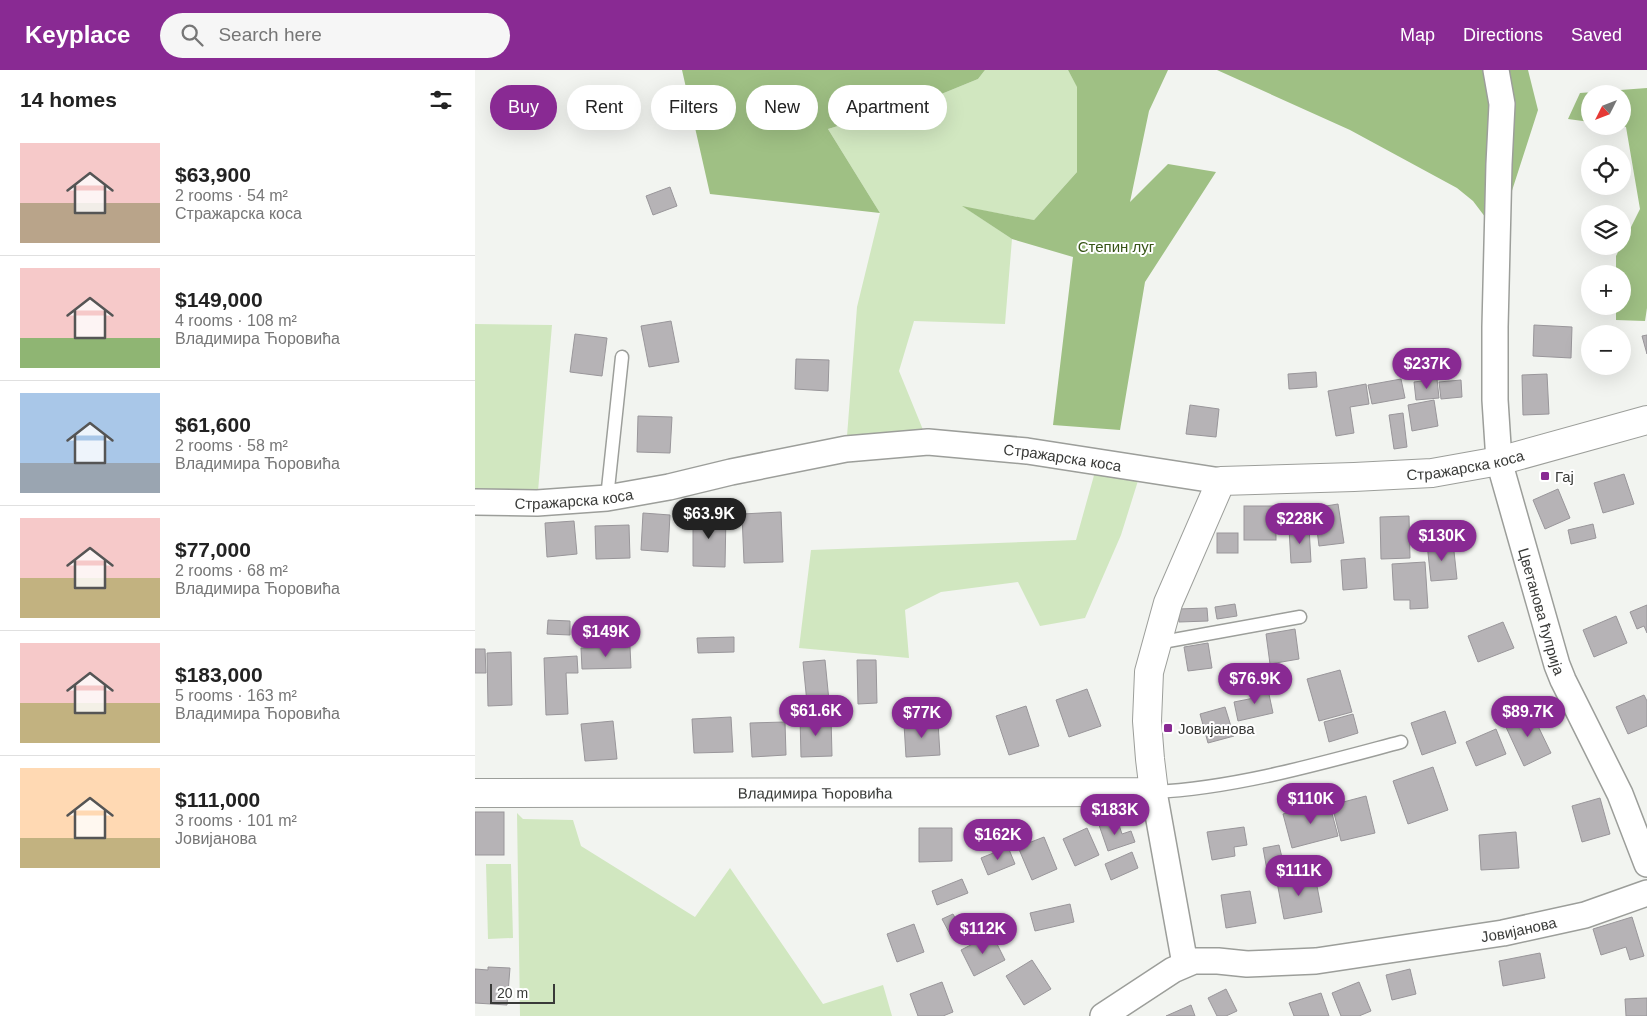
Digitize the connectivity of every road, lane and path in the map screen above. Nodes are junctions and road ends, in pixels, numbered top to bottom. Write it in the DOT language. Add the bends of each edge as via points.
graph roads {
  1 [pos="1497,70"];
  2 [pos="622,357"];
  3 [pos="1647,420"];
  4 [pos="1499,461"];
  5 [pos="1221,480"];
  6 [pos="607,498"];
  7 [pos="475,502"];
  8 [pos="1300,617"];
  9 [pos="1157,643"];
  10 [pos="1401,742"];
  11 [pos="1154,792"];
  12 [pos="475,793"];
  13 [pos="1647,864"];
  14 [pos="1647,893"];
  15 [pos="1185,964"];
  16 [pos="1103,1016"];
  1 -- 4 [label="street, Цветанова ћуприја" via="1502,104 1495,327"];
  2 -- 6 [label="lane"];
  3 -- 4 [label="street, Стражарска коса"];
  4 -- 5 [label="street, Стражарска коса" via="1432,473"];
  4 -- 13 [label="street, Цветанова ћуприја" via="1557,665 1620,794"];
  5 -- 6 [label="street, Стражарска коса" via="1027,451 928,442 846,450"];
  5 -- 9 [label="street" via="1168,603"];
  6 -- 7 [label="street, Стражарска коса" via="537,503"];
  8 -- 9 [label="lane"];
  9 -- 11 [label="street" via="1147,693"];
  10 -- 11 [label="lane" via="1258,777 1181,791"];
  11 -- 12 [label="street, Владимира Ћоровића"];
  11 -- 15 [label="street"];
  14 -- 15 [label="street, Јовијанова" via="1585,915 1503,933 1316,961 1257,964 1200,961"];
  15 -- 16 [label="street, Јовијанова"];
}
